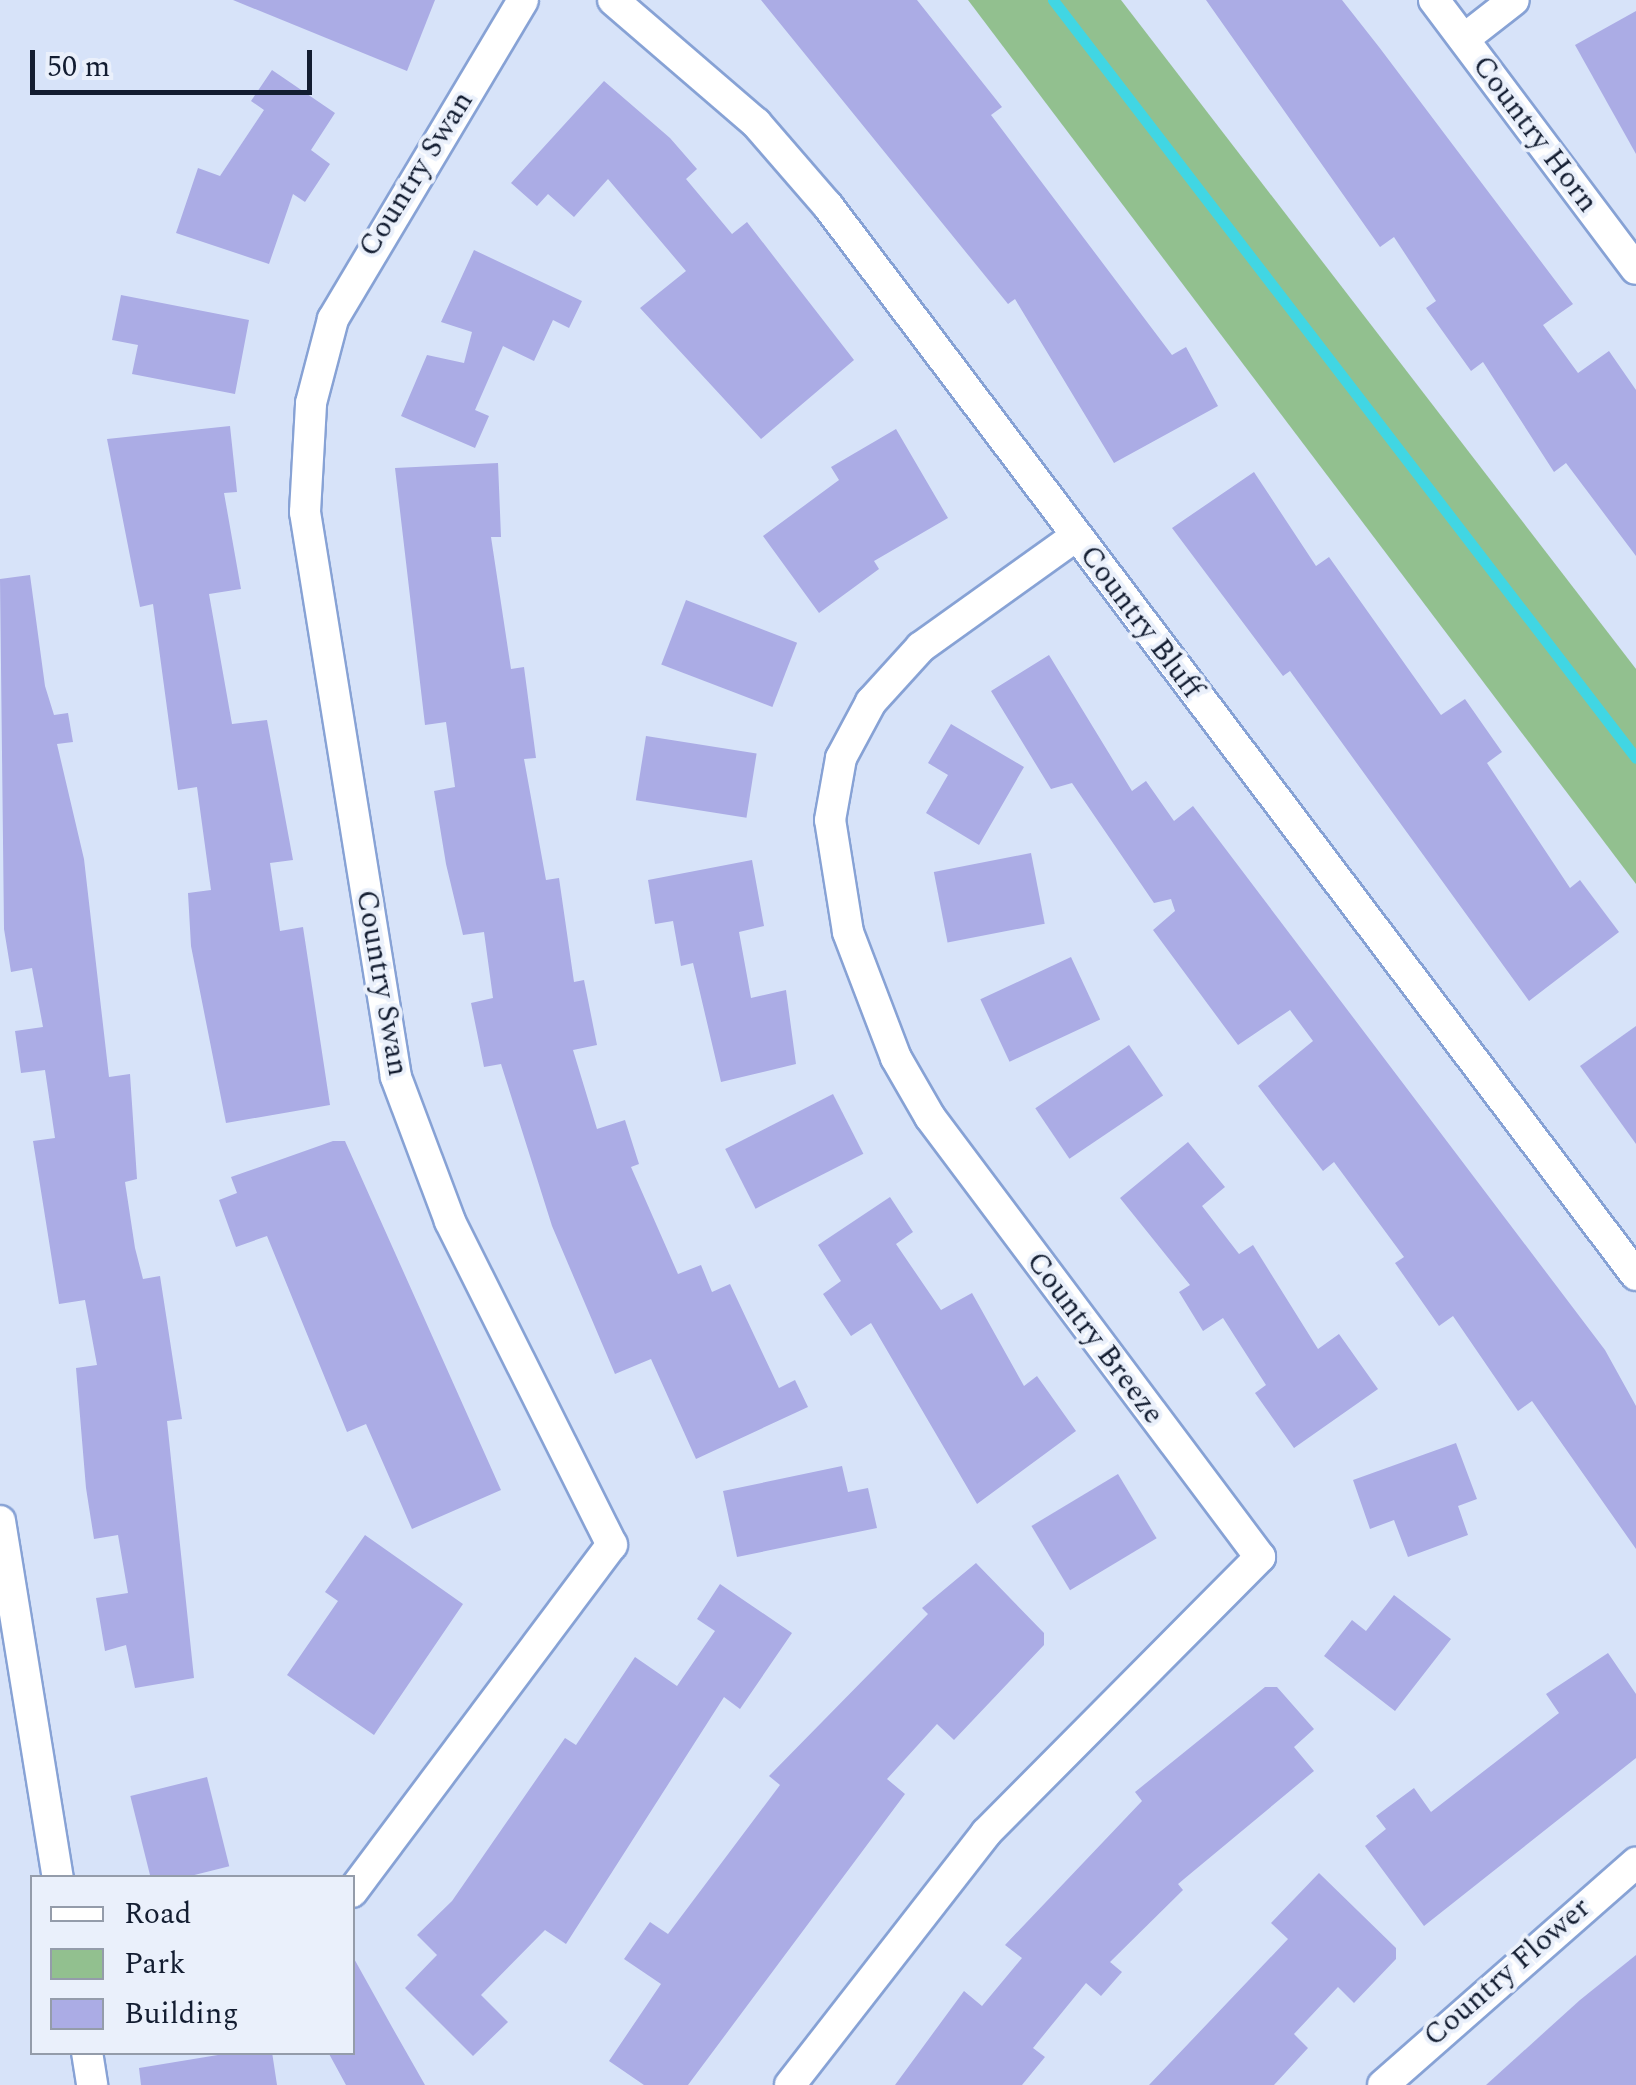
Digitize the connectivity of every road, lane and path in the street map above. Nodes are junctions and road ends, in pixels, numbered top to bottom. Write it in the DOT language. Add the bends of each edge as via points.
graph roads {
  1 [pos="524,0"];
  2 [pos="613,0"];
  3 [pos="1434,0"];
  4 [pos="1514,0"];
  5 [pos="1464,39"];
  6 [pos="1636,269"];
  7 [pos="1076,536"];
  8 [pos="1636,1274"];
  9 [pos="0,1521"];
  10 [pos="1636,1863"];
  11 [pos="58,1875"];
  12 [pos="355,1888"];
  13 [pos="87,2055"];
  14 [pos="92,2085"];
  15 [pos="790,2085"];
  16 [pos="1383,2085"];
  1 -- 12 [label="street, Country Swan" via="334,319 311,403 305,512 396,1077 450,1221 612,1545"];
  2 -- 7 [label="street, Country Bluff" via="756,123 828,206"];
  3 -- 5 [label="street, Country Horn"];
  4 -- 5 [label="street"];
  5 -- 6 [label="street, Country Horn"];
  7 -- 8 [label="street, Country Bluff"];
  7 -- 15 [label="street, Country Breeze" via="921,647 871,702 842,758 830,820 848,932 896,1058 930,1117 1260,1557 986,1833"];
  9 -- 11 [label="street"];
  10 -- 16 [label="street, Country Flower"];
  13 -- 14 [label="street"];
}
